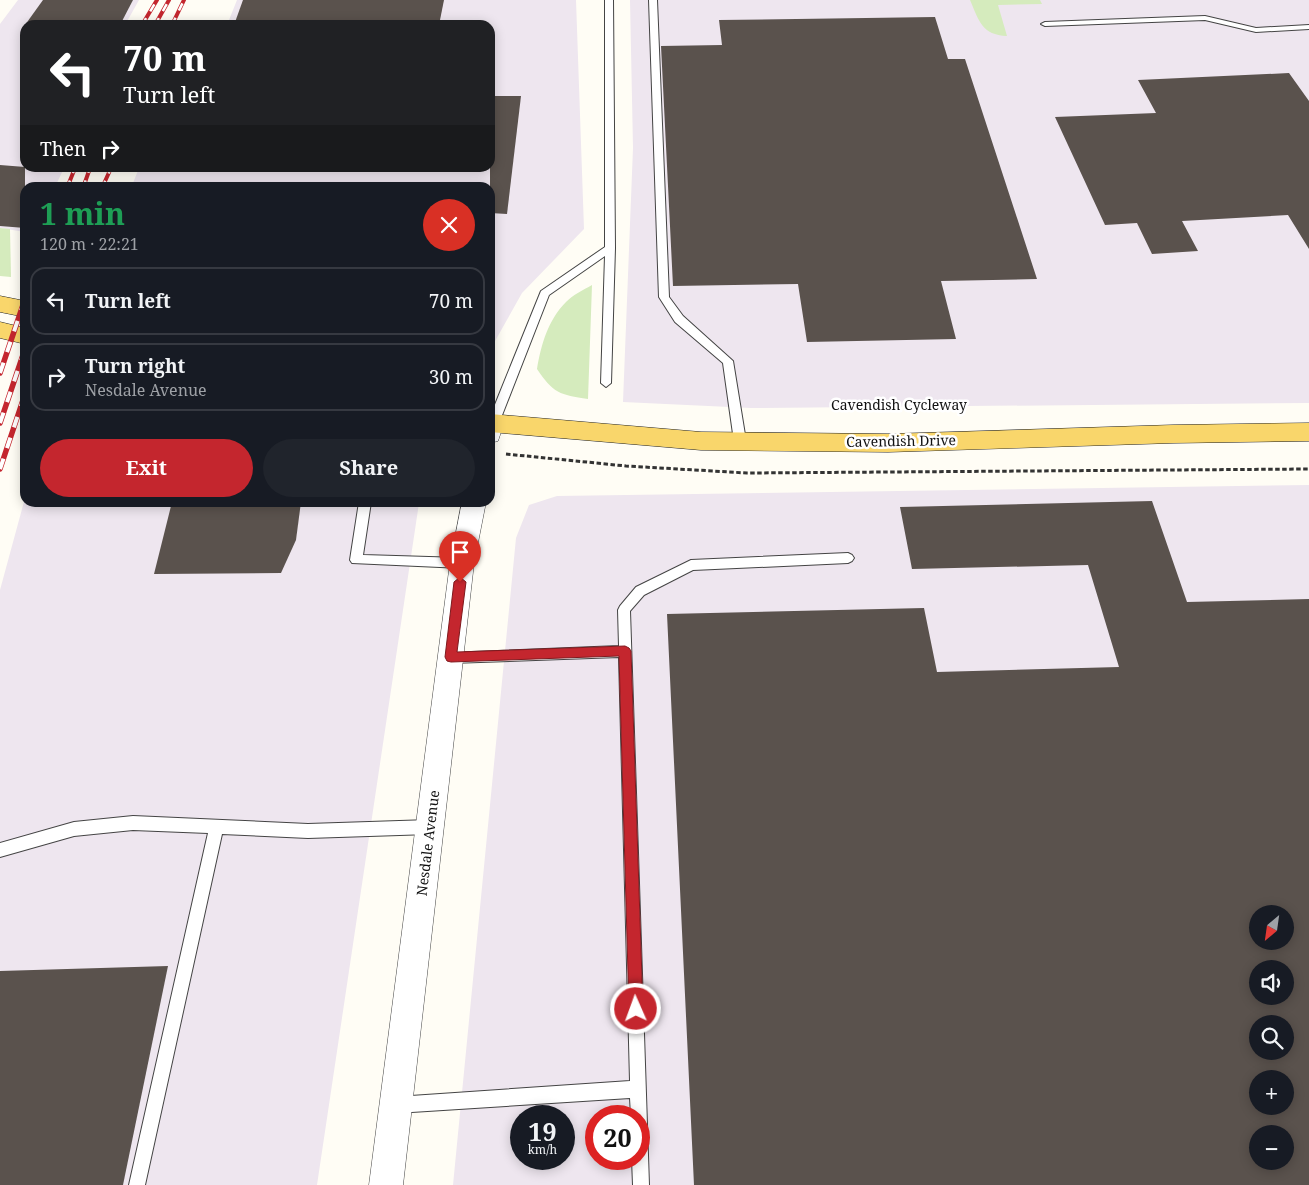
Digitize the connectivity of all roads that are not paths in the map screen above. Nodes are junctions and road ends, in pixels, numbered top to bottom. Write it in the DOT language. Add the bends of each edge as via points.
graph roads {
  1 [pos="609,0"];
  2 [pos="653,0"];
  3 [pos="1045,24"];
  4 [pos="1309,28"];
  5 [pos="610,248"];
  6 [pos="0,304"];
  7 [pos="20,308"];
  8 [pos="0,330"];
  9 [pos="20,335"];
  10 [pos="606,383"];
  11 [pos="495,416"];
  12 [pos="495,426"];
  13 [pos="1309,432"];
  14 [pos="740,442"];
  15 [pos="364,507"];
  16 [pos="473,507"];
  17 [pos="848,558"];
  18 [pos="462,563"];
  19 [pos="625,651"];
  20 [pos="451,657"];
  21 [pos="217,826"];
  22 [pos="430,826"];
  23 [pos="0,850"];
  24 [pos="638,1088"];
  25 [pos="396,1105"];
  26 [pos="137,1185"];
  27 [pos="386,1185"];
  28 [pos="641,1185"];
  1 -- 5 [label="lane"];
  2 -- 14 [label="lane" via="664,297 679,319 728,361"];
  3 -- 4 [label="lane" via="1205,18 1256,30"];
  5 -- 10 [label="lane"];
  5 -- 11 [label="lane" via="545,293"];
  6 -- 7 [label="main road"];
  8 -- 9 [label="main road"];
  12 -- 14 [label="main road, Cavendish Drive"];
  13 -- 14 [label="main road, Cavendish Drive" via="888,443"];
  15 -- 18 [label="lane" via="356,560"];
  16 -- 18 [label="street, Nesdale Avenue"];
  17 -- 19 [label="lane" via="691,565 640,591 624,610"];
  18 -- 20 [label="street, Nesdale Avenue"];
  19 -- 20 [label="lane"];
  19 -- 24 [label="lane"];
  20 -- 22 [label="street, Nesdale Avenue"];
  21 -- 22 [label="lane" via="308,831"];
  21 -- 23 [label="lane" via="133,823 84,828"];
  21 -- 26 [label="lane"];
  22 -- 25 [label="street, Nesdale Avenue"];
  24 -- 25 [label="lane"];
  24 -- 28 [label="lane"];
  25 -- 27 [label="street, Nesdale Avenue"];
}
